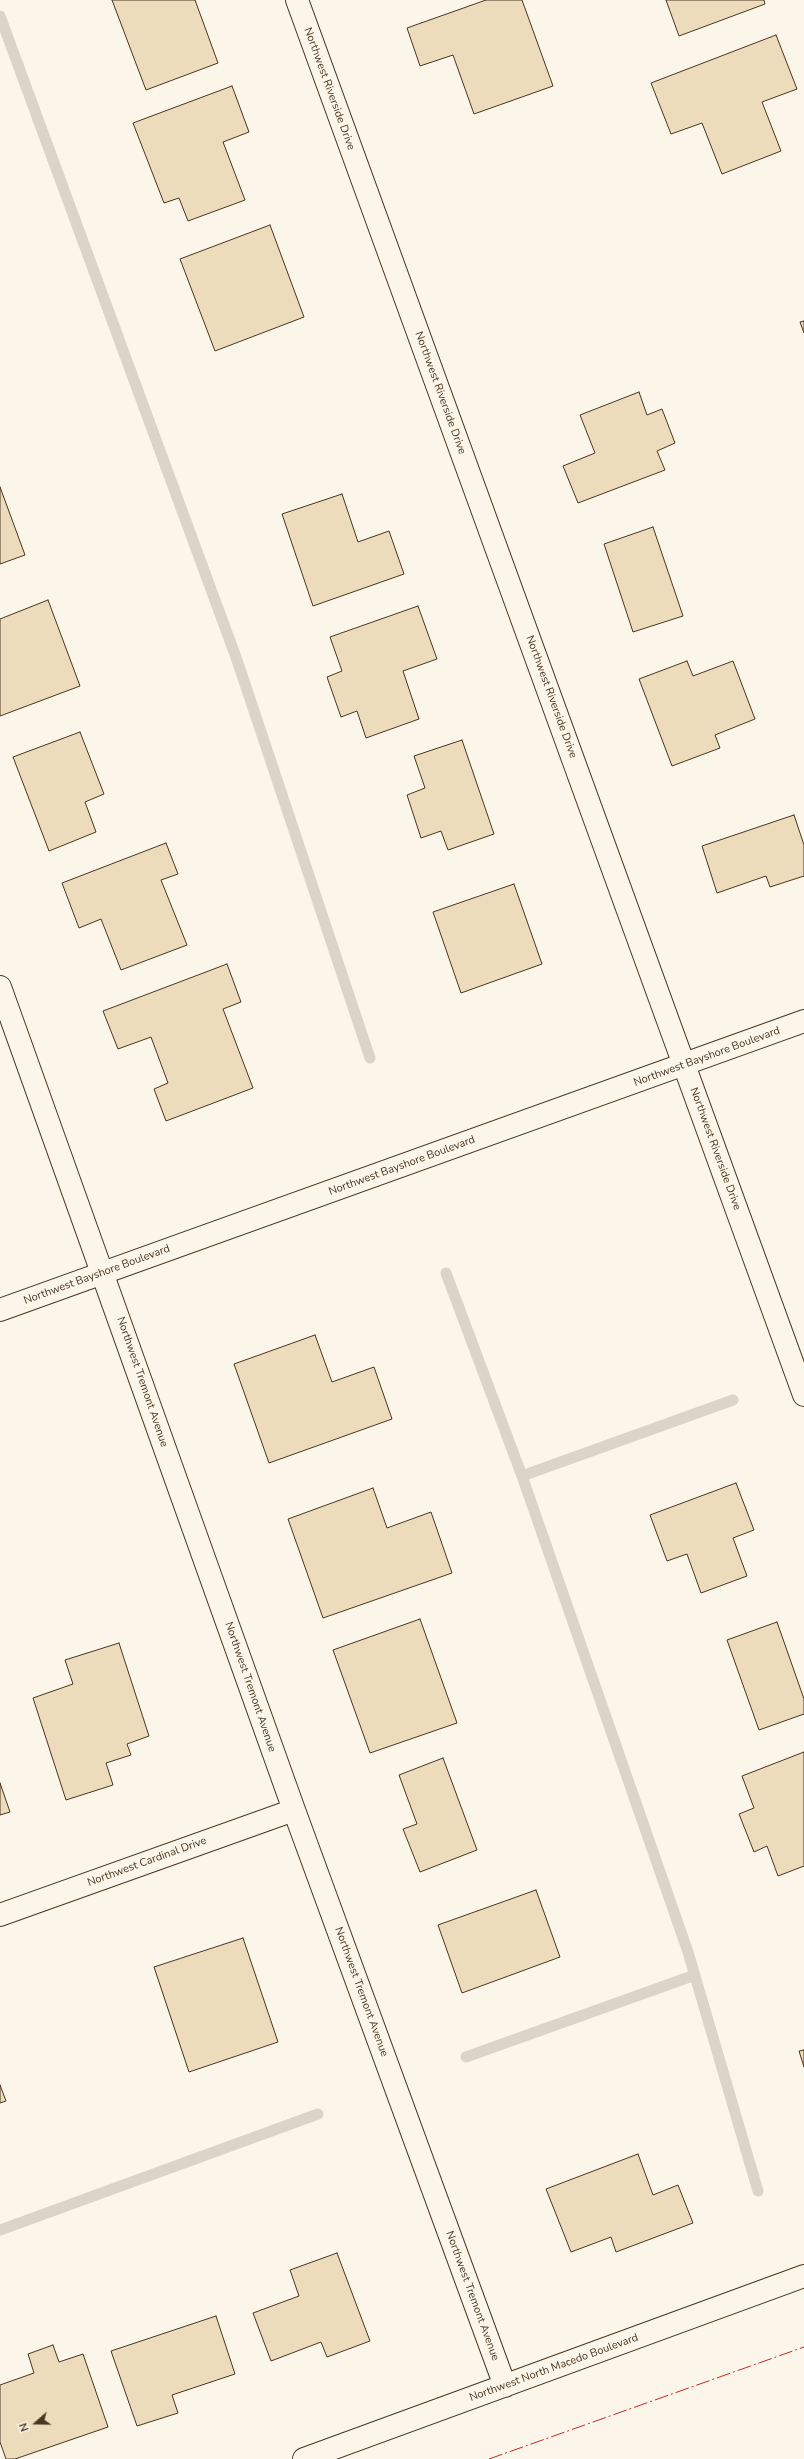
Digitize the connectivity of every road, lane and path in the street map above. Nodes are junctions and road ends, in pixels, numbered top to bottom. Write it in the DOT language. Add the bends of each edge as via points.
graph roads {
  1 [pos="297,0"];
  2 [pos="0,987"];
  3 [pos="804,1021"];
  4 [pos="684,1065"];
  5 [pos="103,1272"];
  6 [pos="0,1310"];
  7 [pos="804,1395"];
  8 [pos="294,1810"];
  9 [pos="0,1915"];
  10 [pos="804,2276"];
  11 [pos="505,2386"];
  12 [pos="304,2459"];
  1 -- 4 [label="street, Northwest Riverside Drive"];
  2 -- 5 [label="street, Northwest Tremont Avenue"];
  3 -- 4 [label="street, Northwest Bayshore Boulevard"];
  4 -- 5 [label="street, Northwest Bayshore Boulevard"];
  4 -- 7 [label="street, Northwest Riverside Drive"];
  5 -- 6 [label="street, Northwest Bayshore Boulevard"];
  5 -- 8 [label="street, Northwest Tremont Avenue"];
  8 -- 9 [label="street, Northwest Cardinal Drive"];
  8 -- 11 [label="street, Northwest Tremont Avenue"];
  10 -- 11 [label="street, Northwest North Macedo Boulevard"];
  11 -- 12 [label="street, Northwest North Macedo Boulevard"];
}
